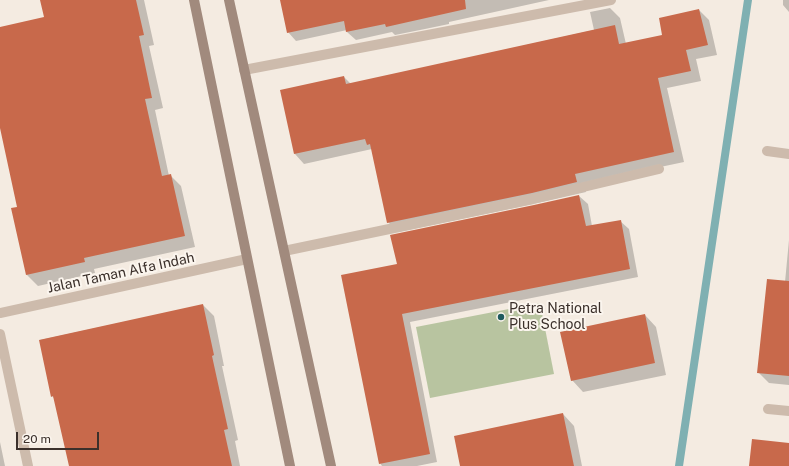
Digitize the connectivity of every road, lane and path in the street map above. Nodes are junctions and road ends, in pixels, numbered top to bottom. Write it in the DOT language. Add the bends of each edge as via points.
graph roads {
  1 [pos="194,0"];
  2 [pos="229,0"];
  3 [pos="611,0"];
  4 [pos="244,70"];
  5 [pos="767,151"];
  6 [pos="789,154"];
  7 [pos="659,169"];
  8 [pos="284,251"];
  9 [pos="247,259"];
  10 [pos="0,314"];
  11 [pos="0,334"];
  12 [pos="768,409"];
  13 [pos="789,411"];
  14 [pos="28,466"];
  15 [pos="290,466"];
  16 [pos="331,466"];
  1 -- 9 [label="street"];
  2 -- 4 [label="street"];
  3 -- 4 [label="street"];
  4 -- 8 [label="street"];
  5 -- 6 [label="street"];
  7 -- 8 [label="street" via="534,199"];
  8 -- 16 [label="street"];
  9 -- 10 [label="street, Jalan Taman Alfa Indah"];
  9 -- 15 [label="street"];
  11 -- 14 [label="street"];
  12 -- 13 [label="street"];
}
